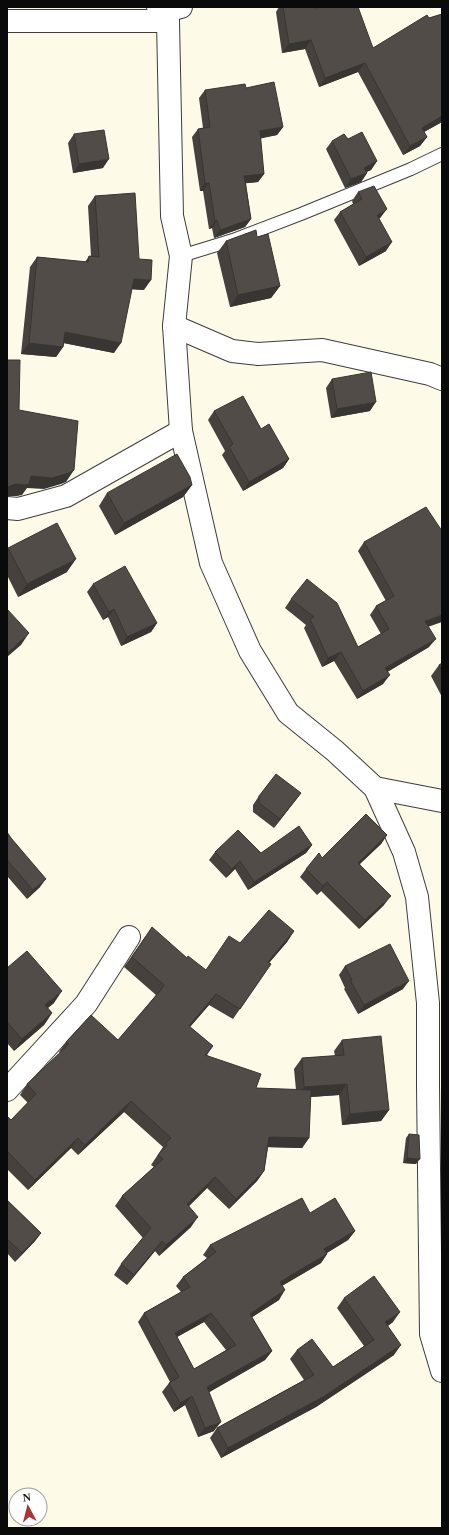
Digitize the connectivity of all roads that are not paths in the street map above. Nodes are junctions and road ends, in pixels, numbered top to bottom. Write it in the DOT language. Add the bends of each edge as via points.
graph roads {
  1 [pos="167,12"];
  2 [pos="7,21"];
  3 [pos="442,154"];
  4 [pos="181,256"];
  5 [pos="174,326"];
  6 [pos="442,379"];
  7 [pos="181,431"];
  8 [pos="7,508"];
  9 [pos="375,788"];
  10 [pos="442,801"];
  11 [pos="129,938"];
  12 [pos="7,1090"];
  13 [pos="442,1371"];
  1 -- 2 [label="street"];
  1 -- 4 [label="street" via="172,216"];
  3 -- 4 [label="lane" via="411,170 301,214 233,240"];
  4 -- 5 [label="street"];
  5 -- 6 [label="street" via="232,351 258,354 322,350 430,374"];
  5 -- 7 [label="street"];
  7 -- 8 [label="street" via="66,496 18,509"];
  7 -- 9 [label="street" via="211,563 250,651 288,713"];
  9 -- 10 [label="street"];
  9 -- 13 [label="street" via="404,852 417,897 428,1003 431,1334"];
  11 -- 12 [label="street" via="86,1004"];
}
